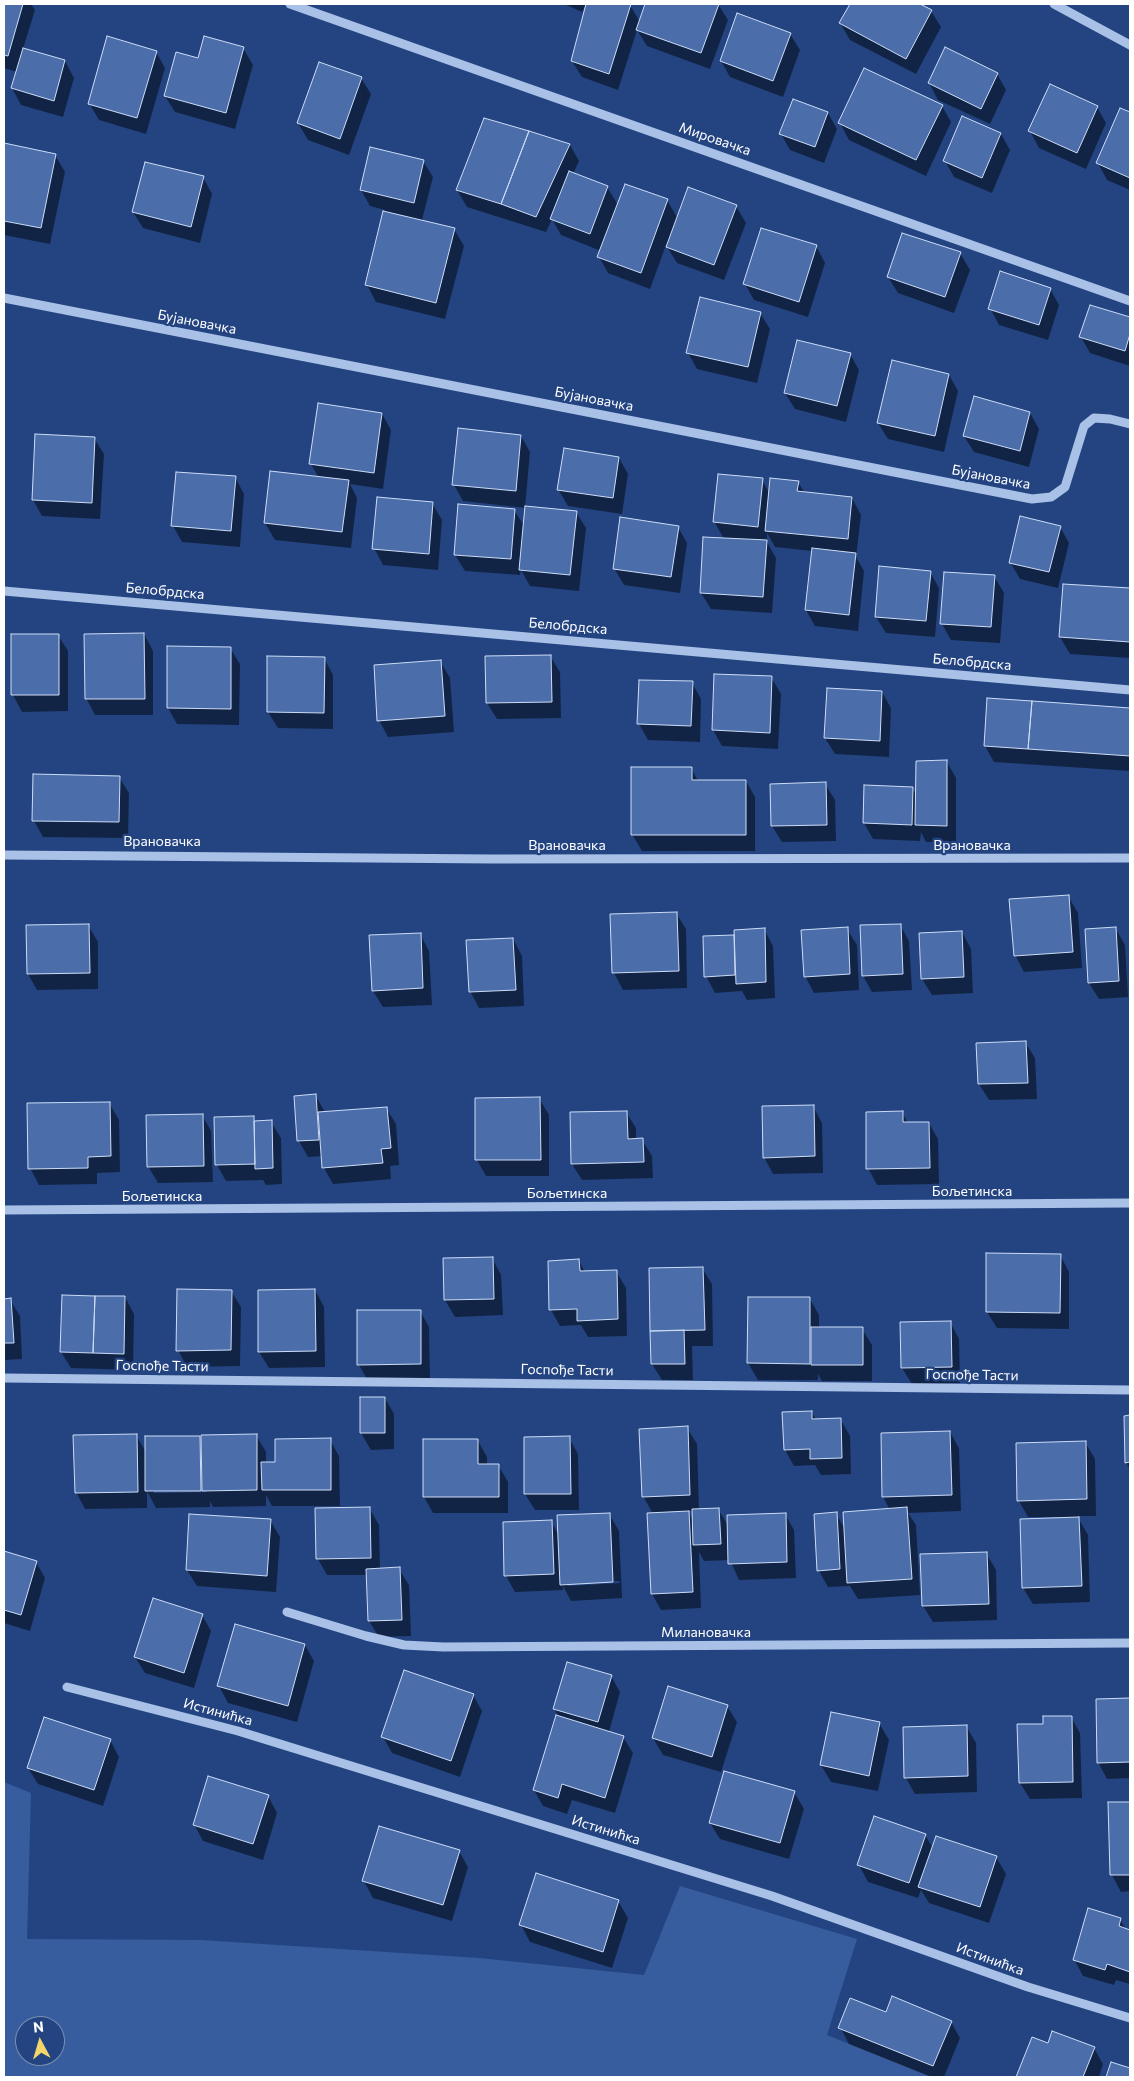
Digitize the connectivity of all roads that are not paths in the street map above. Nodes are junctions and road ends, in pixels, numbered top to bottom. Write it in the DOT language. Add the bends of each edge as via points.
graph roads {
  1 [pos="290,4"];
  2 [pos="1054,4"];
  3 [pos="1130,45"];
  4 [pos="4,298"];
  5 [pos="1130,301"];
  6 [pos="1130,424"];
  7 [pos="4,591"];
  8 [pos="1130,690"];
  9 [pos="4,855"];
  10 [pos="1130,858"];
  11 [pos="1130,1203"];
  12 [pos="4,1210"];
  13 [pos="4,1378"];
  14 [pos="1130,1390"];
  15 [pos="287,1612"];
  16 [pos="1130,1643"];
  17 [pos="67,1687"];
  18 [pos="1130,2018"];
  1 -- 5 [label="street, Мировачка"];
  2 -- 3 [label="street"];
  4 -- 6 [label="street, Бујановачка" via="1032,499 1052,497 1065,487 1084,426 1094,418"];
  7 -- 8 [label="street, Белобрдска"];
  9 -- 10 [label="street, Врановачка" via="492,859"];
  11 -- 12 [label="street, Бољетинска"];
  13 -- 14 [label="street, Госпође Тасти"];
  15 -- 16 [label="street, Милановачка" via="404,1645 443,1647"];
  17 -- 18 [label="street, Истинићка" via="238,1730 763,1893 1028,1988"];
}
